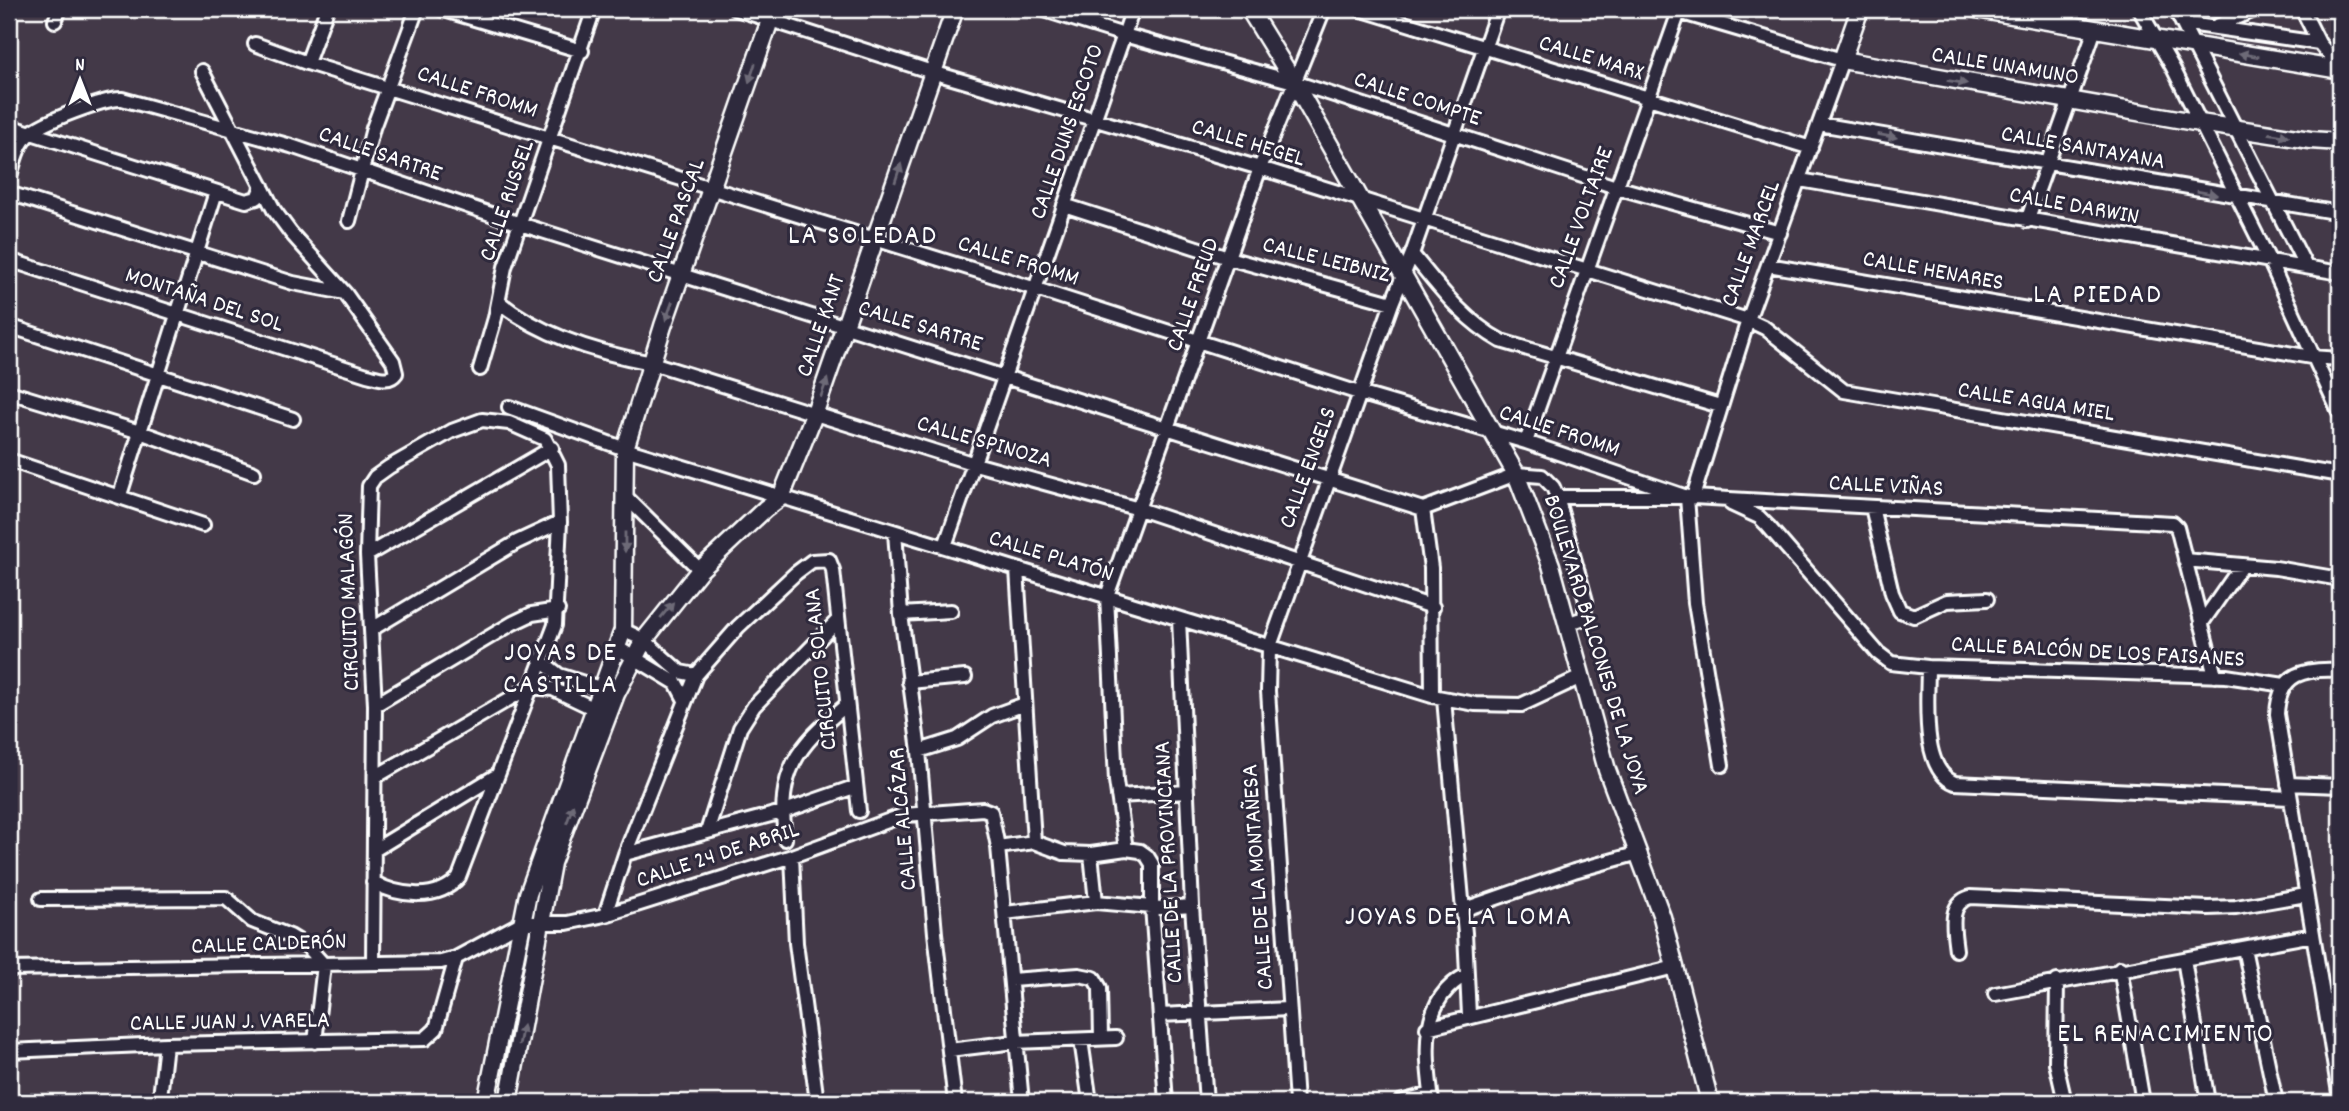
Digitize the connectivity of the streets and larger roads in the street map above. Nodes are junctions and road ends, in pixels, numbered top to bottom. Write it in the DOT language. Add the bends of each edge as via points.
graph roads {
  1 [pos="327,9"];
  2 [pos="417,9"];
  3 [pos="441,9"];
  4 [pos="594,9"];
  5 [pos="736,9"];
  6 [pos="955,9"];
  7 [pos="1041,9"];
  8 [pos="1133,9"];
  9 [pos="1249,9"];
  10 [pos="1324,9"];
  11 [pos="1359,9"];
  12 [pos="1498,9"];
  13 [pos="1860,9"];
  14 [pos="1976,9"];
  15 [pos="2139,9"];
  16 [pos="2175,9"];
  17 [pos="2257,9"];
  18 [pos="2302,9"];
  19 [pos="1676,10"];
  20 [pos="772,14"];
  21 [pos="2182,23"];
  22 [pos="2215,27"];
  23 [pos="2095,30"];
  24 [pos="1124,35"];
  25 [pos="2156,40"];
  26 [pos="2319,43"];
  27 [pos="255,44"];
  28 [pos="2194,46"];
  29 [pos="1484,48"];
  30 [pos="582,51"];
  31 [pos="1842,60"];
  32 [pos="307,63"];
  33 [pos="2340,69"];
  34 [pos="202,71"];
  35 [pos="932,72"];
  36 [pos="1294,82"];
  37 [pos="389,87"];
  38 [pos="1648,98"];
  39 [pos="2067,100"];
  40 [pos="1095,119"];
  41 [pos="2200,123"];
  42 [pos="1819,124"];
  43 [pos="9,126"];
  44 [pos="2234,128"];
  45 [pos="236,131"];
  46 [pos="30,132"];
  47 [pos="1456,135"];
  48 [pos="552,138"];
  49 [pos="2338,143"];
  50 [pos="1811,148"];
  51 [pos="2045,164"];
  52 [pos="1260,168"];
  53 [pos="362,171"];
  54 [pos="9,179"];
  55 [pos="1800,180"];
  56 [pos="262,186"];
  57 [pos="1616,187"];
  58 [pos="713,191"];
  59 [pos="216,192"];
  60 [pos="9,193"];
  61 [pos="2236,198"];
  62 [pos="1359,200"];
  63 [pos="2276,204"];
  64 [pos="1064,205"];
  65 [pos="2340,213"];
  66 [pos="1425,219"];
  67 [pos="2027,220"];
  68 [pos="349,221"];
  69 [pos="520,224"];
  70 [pos="1780,233"];
  71 [pos="876,240"];
  72 [pos="197,253"];
  73 [pos="1412,254"];
  74 [pos="1228,258"];
  75 [pos="9,260"];
  76 [pos="2270,262"];
  77 [pos="1768,265"];
  78 [pos="2306,267"];
  79 [pos="1586,268"];
  80 [pos="2340,273"];
  81 [pos="682,274"];
  82 [pos="1404,277"];
  83 [pos="1036,289"];
  84 [pos="345,293"];
  85 [pos="499,302"];
  86 [pos="1392,303"];
  87 [pos="177,314"];
  88 [pos="495,318"];
  89 [pos="523,320"];
  90 [pos="1748,320"];
  91 [pos="9,326"];
  92 [pos="846,327"];
  93 [pos="1200,342"];
  94 [pos="1555,356"];
  95 [pos="2311,357"];
  96 [pos="2340,359"];
  97 [pos="652,363"];
  98 [pos="480,369"];
  99 [pos="158,373"];
  100 [pos="1006,376"];
  101 [pos="9,392"];
  102 [pos="1359,393"];
  103 [pos="1720,406"];
  104 [pos="509,407"];
  105 [pos="2340,414"];
  106 [pos="814,415"];
  107 [pos="293,419"];
  108 [pos="1169,427"];
  109 [pos="140,432"];
  110 [pos="1493,432"];
  111 [pos="1527,442"];
  112 [pos="552,448"];
  113 [pos="625,449"];
  114 [pos="9,460"];
  115 [pos="975,464"];
  116 [pos="254,473"];
  117 [pos="1517,474"];
  118 [pos="2340,475"];
  119 [pos="1327,478"];
  120 [pos="120,495"];
  121 [pos="625,496"];
  122 [pos="781,497"];
  123 [pos="1557,497"];
  124 [pos="1690,497"];
  125 [pos="1720,500"];
  126 [pos="1871,507"];
  127 [pos="1139,509"];
  128 [pos="1423,509"];
  129 [pos="561,522"];
  130 [pos="203,525"];
  131 [pos="895,531"];
  132 [pos="945,547"];
  133 [pos="367,555"];
  134 [pos="2185,560"];
  135 [pos="1297,564"];
  136 [pos="2242,565"];
  137 [pos="1017,569"];
  138 [pos="700,570"];
  139 [pos="2340,579"];
  140 [pos="1107,596"];
  141 [pos="1987,600"];
  142 [pos="1433,607"];
  143 [pos="558,610"];
  144 [pos="951,611"];
  145 [pos="901,614"];
  146 [pos="1179,619"];
  147 [pos="836,622"];
  148 [pos="1567,624"];
  149 [pos="2201,624"];
  150 [pos="372,629"];
  151 [pos="623,630"];
  152 [pos="644,640"];
  153 [pos="618,649"];
  154 [pos="1269,649"];
  155 [pos="634,656"];
  156 [pos="540,660"];
  157 [pos="1928,667"];
  158 [pos="2340,670"];
  159 [pos="696,675"];
  160 [pos="2215,676"];
  161 [pos="965,677"];
  162 [pos="1581,677"];
  163 [pos="909,682"];
  164 [pos="2284,685"];
  165 [pos="530,687"];
  166 [pos="609,691"];
  167 [pos="1438,697"];
  168 [pos="685,700"];
  169 [pos="1025,704"];
  170 [pos="375,705"];
  171 [pos="845,706"];
  172 [pos="600,712"];
  173 [pos="919,751"];
  174 [pos="1722,765"];
  175 [pos="375,777"];
  176 [pos="494,777"];
  177 [pos="2288,784"];
  178 [pos="2340,786"];
  179 [pos="854,787"];
  180 [pos="1186,792"];
  181 [pos="1118,796"];
  182 [pos="2290,798"];
  183 [pos="859,811"];
  184 [pos="782,812"];
  185 [pos="925,815"];
  186 [pos="707,832"];
  187 [pos="785,839"];
  188 [pos="1034,842"];
  189 [pos="998,846"];
  190 [pos="376,849"];
  191 [pos="1126,849"];
  192 [pos="1639,853"];
  193 [pos="625,854"];
  194 [pos="1091,855"];
  195 [pos="792,856"];
  196 [pos="373,882"];
  197 [pos="2306,895"];
  198 [pos="41,899"];
  199 [pos="1096,902"];
  200 [pos="1152,906"];
  201 [pos="1192,906"];
  202 [pos="1462,910"];
  203 [pos="1005,913"];
  204 [pos="605,915"];
  205 [pos="521,923"];
  206 [pos="542,924"];
  207 [pos="2313,935"];
  208 [pos="2244,948"];
  209 [pos="1956,950"];
  210 [pos="456,958"];
  211 [pos="2184,959"];
  212 [pos="373,963"];
  213 [pos="324,965"];
  214 [pos="1675,967"];
  215 [pos="2120,968"];
  216 [pos="9,969"];
  217 [pos="1466,975"];
  218 [pos="1011,980"];
  219 [pos="2057,981"];
  220 [pos="1995,994"];
  221 [pos="1288,1009"];
  222 [pos="2325,1009"];
  223 [pos="2340,1010"];
  224 [pos="1200,1013"];
  225 [pos="1160,1015"];
  226 [pos="1469,1016"];
  227 [pos="1427,1028"];
  228 [pos="1101,1038"];
  229 [pos="1116,1038"];
  230 [pos="1081,1040"];
  231 [pos="315,1042"];
  232 [pos="1015,1042"];
  233 [pos="166,1044"];
  234 [pos="949,1050"];
  235 [pos="9,1051"];
  236 [pos="160,1097"];
  237 [pos="1432,1098"];
  238 [pos="2340,1099"];
  239 [pos="486,1102"];
  240 [pos="508,1102"];
  241 [pos="817,1102"];
  242 [pos="955,1102"];
  243 [pos="1022,1102"];
  244 [pos="1090,1102"];
  245 [pos="1166,1102"];
  246 [pos="1206,1102"];
  247 [pos="1296,1102"];
  248 [pos="1400,1102"];
  249 [pos="1710,1102"];
  250 [pos="2065,1102"];
  251 [pos="2143,1102"];
  252 [pos="2208,1102"];
  253 [pos="2276,1102"];
  1 -- 32 [label="street"];
  2 -- 37 [label="street"];
  3 -- 30 [label="street"];
  4 -- 30 [label="street, CALLE RUSSEL"];
  5 -- 20 [label="street, CALLE HEGEL"];
  6 -- 35 [label="street, CALLE KANT"];
  7 -- 24 [label="street, CALLE COMPTE"];
  8 -- 24 [label="street, CALLE DUNS ESCOTO"];
  9 -- 36 [label="street, BOULEVARD BALCONES DE LA JOYA"];
  10 -- 36 [label="street, CALLE FREUD"];
  11 -- 29 [label="street, CALLE MARX"];
  12 -- 29 [label="street"];
  13 -- 31 [label="street, CALLE MARCEL"];
  14 -- 23 [label="street"];
  15 -- 25 [label="street"];
  16 -- 21 [label="street"];
  17 -- 22 [label="street"];
  18 -- 26 [label="street"];
  19 -- 31 [label="street, CALLE UNAMUNO"];
  19 -- 38 [label="street, CALLE VOLTAIRE"];
  20 -- 35 [label="street, CALLE HEGEL"];
  20 -- 58 [label="street, CALLE PASCAL, one-way"];
  21 -- 22 [label="street"];
  21 -- 28 [label="street"];
  22 -- 26 [label="street"];
  23 -- 25 [label="street"];
  23 -- 39 [label="street"];
  24 -- 36 [label="street, CALLE COMPTE"];
  24 -- 40 [label="street, CALLE DUNS ESCOTO"];
  25 -- 28 [label="street"];
  25 -- 41 [label="street"];
  26 -- 33 [label="street"];
  27 -- 32 [label="street, CALLE FROMM"];
  33 -- 28 [label="street, one-way"];
  28 -- 44 [label="street"];
  29 -- 38 [label="street, CALLE MARX"];
  29 -- 47 [label="street"];
  30 -- 48 [label="street, CALLE RUSSEL"];
  31 -- 39 [label="street, CALLE UNAMUNO, one-way"];
  31 -- 42 [label="street, CALLE MARCEL"];
  32 -- 37 [label="street, CALLE FROMM"];
  34 -- 45 [label="street"];
  35 -- 40 [label="street, CALLE HEGEL"];
  71 -- 35 [label="street, CALLE KANT, one-way"];
  36 -- 47 [label="street, CALLE COMPTE"];
  36 -- 52 [label="street, CALLE FREUD"];
  36 -- 62 [label="street, BOULEVARD BALCONES DE LA JOYA"];
  37 -- 48 [label="street, CALLE FROMM"];
  37 -- 53 [label="street"];
  38 -- 50 [label="street, CALLE MARX"];
  38 -- 57 [label="street, CALLE VOLTAIRE"];
  39 -- 41 [label="street, CALLE UNAMUNO"];
  39 -- 51 [label="street"];
  40 -- 52 [label="street, CALLE HEGEL"];
  40 -- 64 [label="street, CALLE DUNS ESCOTO"];
  41 -- 44 [label="street, CALLE UNAMUNO"];
  41 -- 61 [label="street"];
  42 -- 50 [label="street, CALLE MARCEL"];
  42 -- 51 [label="street, CALLE SANTAYANA, one-way"];
  43 -- 46 [label="street"];
  44 -- 49 [label="street, CALLE UNAMUNO, one-way"];
  44 -- 63 [label="street"];
  45 -- 46 [label="street, CALLE SARTRE" via="140,102 110,98"];
  45 -- 53 [label="street, CALLE SARTRE"];
  45 -- 56 [label="street"];
  46 -- 54 [label="street"];
  46 -- 59 [label="street"];
  47 -- 57 [label="street, CALLE COMPTE"];
  47 -- 66 [label="street"];
  48 -- 58 [label="street, CALLE FROMM"];
  48 -- 69 [label="street, CALLE RUSSEL"];
  50 -- 55 [label="street, CALLE MARCEL"];
  51 -- 61 [label="street, CALLE SANTAYANA, one-way"];
  51 -- 67 [label="street"];
  52 -- 62 [label="street, CALLE HEGEL"];
  52 -- 74 [label="street, CALLE FREUD"];
  53 -- 68 [label="street"];
  53 -- 69 [label="street, CALLE SARTRE"];
  55 -- 67 [label="street, CALLE DARWIN"];
  55 -- 70 [label="street, CALLE MARCEL"];
  56 -- 59 [label="street" via="257,198 246,201"];
  56 -- 84 [label="street" via="291,233"];
  57 -- 70 [label="street, CALLE COMPTE"];
  57 -- 79 [label="street, CALLE VOLTAIRE"];
  58 -- 71 [label="street, CALLE FROMM"];
  58 -- 81 [label="street, CALLE PASCAL"];
  59 -- 72 [label="street"];
  60 -- 72 [label="street"];
  61 -- 63 [label="street, CALLE SANTAYANA"];
  61 -- 76 [label="street"];
  62 -- 66 [label="street, CALLE HEGEL"];
  62 -- 82 [label="street, BOULEVARD BALCONES DE LA JOYA"];
  63 -- 65 [label="street, CALLE SANTAYANA"];
  63 -- 78 [label="street"];
  64 -- 74 [label="street, CALLE LEIBNIZ"];
  64 -- 83 [label="street, CALLE DUNS ESCOTO"];
  66 -- 73 [label="street"];
  66 -- 79 [label="street, CALLE HEGEL"];
  67 -- 76 [label="street, CALLE DARWIN"];
  69 -- 81 [label="street, CALLE SARTRE"];
  69 -- 85 [label="street, CALLE RUSSEL"];
  70 -- 77 [label="street, CALLE MARCEL"];
  71 -- 83 [label="street, CALLE FROMM"];
  71 -- 92 [label="street, CALLE KANT"];
  72 -- 84 [label="street"];
  72 -- 87 [label="street"];
  73 -- 82 [label="street, CALLE LEIBNIZ"];
  73 -- 94 [label="street, CALLE LEIBNIZ" via="1479,328 1501,341"];
  74 -- 86 [label="street, CALLE LEIBNIZ"];
  74 -- 93 [label="street, CALLE FREUD"];
  75 -- 87 [label="street, MONTAÑA DEL SOL"];
  76 -- 78 [label="street, CALLE DARWIN"];
  76 -- 95 [label="street"];
  77 -- 90 [label="street, CALLE MARCEL"];
  77 -- 95 [label="street, CALLE HENARES"];
  78 -- 80 [label="street, CALLE DARWIN"];
  79 -- 90 [label="street, CALLE HEGEL"];
  79 -- 94 [label="street, CALLE VOLTAIRE"];
  81 -- 92 [label="street, CALLE SARTRE"];
  81 -- 97 [label="street, CALLE PASCAL, one-way"];
  82 -- 86 [label="street, CALLE LEIBNIZ"];
  82 -- 110 [label="street, BOULEVARD BALCONES DE LA JOYA"];
  83 -- 93 [label="street, CALLE FROMM"];
  83 -- 100 [label="street, CALLE DUNS ESCOTO"];
  84 -- 87 [label="street, MONTAÑA DEL SOL" via="393,361 396,373 387,379"];
  85 -- 88 [label="street, CALLE RUSSEL"];
  85 -- 89 [label="street, CALLE SPINOZA"];
  86 -- 102 [label="street, CALLE ENGELS"];
  87 -- 99 [label="street"];
  88 -- 89 [label="street, CALLE SPINOZA"];
  88 -- 98 [label="street, CALLE RUSSEL"];
  89 -- 97 [label="street, CALLE SPINOZA" via="600,352"];
  90 -- 103 [label="street, CALLE MARCEL"];
  90 -- 118 [label="street, CALLE AGUA MIEL" via="1765,328 1844,391"];
  91 -- 99 [label="street"];
  92 -- 100 [label="street, CALLE SARTRE"];
  106 -- 92 [label="street, CALLE KANT, one-way"];
  93 -- 102 [label="street, CALLE FROMM"];
  93 -- 108 [label="street, CALLE FREUD"];
  94 -- 103 [label="street, CALLE LEIBNIZ"];
  94 -- 111 [label="street, CALLE VOLTAIRE"];
  95 -- 96 [label="street, CALLE HENARES"];
  95 -- 105 [label="street"];
  97 -- 106 [label="street, CALLE SPINOZA"];
  97 -- 113 [label="street, CALLE PASCAL"];
  99 -- 107 [label="street"];
  99 -- 109 [label="street"];
  100 -- 108 [label="street, CALLE SARTRE"];
  100 -- 115 [label="street, CALLE DUNS ESCOTO"];
  101 -- 109 [label="street"];
  102 -- 110 [label="street, CALLE FROMM"];
  102 -- 119 [label="street, CALLE ENGELS"];
  103 -- 124 [label="street, CALLE MARCEL"];
  104 -- 113 [label="street, CALLE PLATÓN"];
  106 -- 115 [label="street, CALLE SPINOZA"];
  106 -- 122 [label="street, CALLE KANT"];
  108 -- 119 [label="street, CALLE SARTRE"];
  108 -- 127 [label="street, CALLE FREUD"];
  109 -- 116 [label="street"];
  109 -- 120 [label="street"];
  110 -- 111 [label="street, CALLE FROMM"];
  110 -- 117 [label="street, BOULEVARD BALCONES DE LA JOYA"];
  111 -- 124 [label="street, CALLE FROMM"];
  112 -- 129 [label="street" via="558,465"];
  112 -- 133 [label="street"];
  112 -- 133 [label="street, CIRCUITO MALAGÓN" via="545,439 509,423 482,420 452,430 375,477 369,486"];
  113 -- 121 [label="street, CALLE PASCAL"];
  113 -- 122 [label="street, CALLE PLATÓN"];
  114 -- 120 [label="street"];
  115 -- 127 [label="street, CALLE SPINOZA"];
  115 -- 132 [label="street, CALLE DUNS ESCOTO"];
  117 -- 123 [label="street" via="1542,476"];
  117 -- 128 [label="street"];
  117 -- 148 [label="street, BOULEVARD BALCONES DE LA JOYA"];
  119 -- 128 [label="street, CALLE SARTRE"];
  119 -- 135 [label="street, CALLE ENGELS"];
  120 -- 130 [label="street"];
  121 -- 138 [label="street"];
  121 -- 151 [label="street, CALLE PASCAL, one-way"];
  122 -- 131 [label="street, CALLE PLATÓN"];
  122 -- 138 [label="street"];
  123 -- 124 [label="street, CALLE VIÑAS"];
  123 -- 148 [label="street" via="1587,608 1584,618"];
  124 -- 125 [label="street, CALLE VIÑAS"];
  124 -- 174 [label="street" via="1695,603"];
  125 -- 126 [label="street, CALLE VIÑAS"];
  125 -- 157 [label="street, CALLE BALCÓN DE LOS FAISANES" via="1759,517 1878,653 1891,663"];
  126 -- 134 [label="street, CALLE VIÑAS" via="2170,522 2177,527"];
  126 -- 141 [label="street" via="1900,611 1910,617 1947,601"];
  127 -- 135 [label="street, CALLE SPINOZA"];
  127 -- 140 [label="street, CALLE FREUD"];
  128 -- 142 [label="street"];
  129 -- 143 [label="street"];
  129 -- 150 [label="street" via="517,542"];
  131 -- 132 [label="street, CALLE PLATÓN"];
  131 -- 145 [label="street, CALLE ALCÁZAR"];
  132 -- 137 [label="street, CALLE PLATÓN"];
  133 -- 150 [label="street, CIRCUITO MALAGÓN"];
  134 -- 136 [label="street"];
  134 -- 149 [label="street, CALLE VIÑAS"];
  135 -- 142 [label="street, CALLE SPINOZA"];
  135 -- 154 [label="street, CALLE ENGELS"];
  136 -- 139 [label="street"];
  136 -- 149 [label="street"];
  137 -- 140 [label="street, CALLE PLATÓN"];
  137 -- 169 [label="street"];
  152 -- 138 [label="street, one-way"];
  140 -- 146 [label="street, CALLE PLATÓN"];
  140 -- 181 [label="street"];
  142 -- 167 [label="street"];
  143 -- 156 [label="street"];
  143 -- 170 [label="street" via="513,623"];
  144 -- 145 [label="street"];
  145 -- 163 [label="street, CALLE ALCÁZAR"];
  146 -- 154 [label="street, CALLE PLATÓN"];
  146 -- 180 [label="street, CALLE DE LA PROVINCIANA"];
  147 -- 159 [label="street, CIRCUITO SOLANA" via="831,564 825,558 811,561 738,627"];
  147 -- 171 [label="street, CIRCUITO SOLANA"];
  147 -- 186 [label="street" via="754,706 740,727"];
  148 -- 162 [label="street, BOULEVARD BALCONES DE LA JOYA"];
  149 -- 160 [label="street, CALLE VIÑAS"];
  150 -- 170 [label="street, CIRCUITO MALAGÓN"];
  151 -- 152 [label="street"];
  151 -- 153 [label="street, CALLE PASCAL"];
  152 -- 155 [label="street"];
  152 -- 159 [label="street" via="680,672"];
  153 -- 155 [label="street"];
  153 -- 166 [label="street, CALLE PASCAL"];
  154 -- 167 [label="street, CALLE PLATÓN"];
  154 -- 221 [label="street, CALLE DE LA MONTAÑESA"];
  155 -- 166 [label="street"];
  155 -- 168 [label="street" via="676,683"];
  156 -- 165 [label="street"];
  156 -- 166 [label="street" via="559,675"];
  157 -- 160 [label="street, CALLE BALCÓN DE LOS FAISANES"];
  157 -- 182 [label="street" via="1931,749 1944,777 1955,783"];
  158 -- 164 [label="street" via="2306,670"];
  159 -- 168 [label="street, CIRCUITO SOLANA"];
  160 -- 164 [label="street, CALLE BALCÓN DE LOS FAISANES"];
  161 -- 163 [label="street"];
  162 -- 167 [label="street, CALLE PLATÓN" via="1521,705 1499,707"];
  162 -- 192 [label="street, BOULEVARD BALCONES DE LA JOYA" via="1607,770"];
  163 -- 173 [label="street, CALLE ALCÁZAR"];
  164 -- 177 [label="street" via="2277,714"];
  165 -- 172 [label="street" via="553,688"];
  165 -- 175 [label="street"];
  165 -- 176 [label="street"];
  166 -- 172 [label="street"];
  167 -- 202 [label="street"];
  168 -- 193 [label="street, CIRCUITO SOLANA"];
  169 -- 173 [label="street" via="992,716 957,739"];
  169 -- 188 [label="street"];
  170 -- 175 [label="street, CIRCUITO MALAGÓN"];
  171 -- 179 [label="street, CIRCUITO SOLANA"];
  171 -- 184 [label="street" via="801,747 786,783"];
  172 -- 205 [label="street" via="528,894"];
  206 -- 172 [label="street, one-way" via="552,863"];
  173 -- 185 [label="street, CALLE ALCÁZAR"];
  175 -- 190 [label="street, CIRCUITO MALAGÓN"];
  176 -- 190 [label="street"];
  176 -- 196 [label="street" via="464,868 450,888 425,894 395,891"];
  177 -- 178 [label="street"];
  177 -- 182 [label="street"];
  179 -- 183 [label="street, CIRCUITO SOLANA"];
  179 -- 184 [label="street"];
  180 -- 181 [label="street"];
  180 -- 201 [label="street, CALLE DE LA PROVINCIANA"];
  181 -- 191 [label="street"];
  182 -- 197 [label="street"];
  184 -- 186 [label="street"];
  184 -- 187 [label="street"];
  185 -- 189 [label="street" via="976,809 991,812"];
  185 -- 195 [label="street, CALLE 24 DE ABRIL" via="904,815"];
  185 -- 234 [label="street, CALLE ALCÁZAR"];
  186 -- 193 [label="street"];
  188 -- 189 [label="street"];
  188 -- 194 [label="street" via="1064,853"];
  189 -- 203 [label="street"];
  190 -- 196 [label="street, CIRCUITO MALAGÓN"];
  191 -- 194 [label="street"];
  191 -- 200 [label="street" via="1140,851 1152,864"];
  192 -- 202 [label="street"];
  192 -- 214 [label="street, BOULEVARD BALCONES DE LA JOYA"];
  193 -- 204 [label="street, CIRCUITO SOLANA"];
  194 -- 199 [label="street"];
  195 -- 204 [label="street, CALLE 24 DE ABRIL"];
  195 -- 241 [label="street" via="796,943"];
  196 -- 212 [label="street, CIRCUITO MALAGÓN"];
  197 -- 207 [label="street"];
  197 -- 209 [label="street" via="2208,908 1964,899 1953,918"];
  198 -- 213 [label="street" via="226,898 252,921 308,947"];
  199 -- 200 [label="street"];
  199 -- 203 [label="street"];
  200 -- 201 [label="street"];
  200 -- 225 [label="street"];
  201 -- 224 [label="street, CALLE DE LA PROVINCIANA"];
  202 -- 217 [label="street"];
  203 -- 218 [label="street"];
  204 -- 206 [label="street, CALLE 24 DE ABRIL"];
  205 -- 206 [label="street, CALLE 24 DE ABRIL"];
  205 -- 210 [label="street, CALLE CALDERÓN"];
  205 -- 239 [label="street"];
  240 -- 206 [label="street, one-way"];
  207 -- 208 [label="street"];
  207 -- 222 [label="street"];
  208 -- 211 [label="street"];
  208 -- 253 [label="street"];
  210 -- 212 [label="street, CALLE CALDERÓN"];
  210 -- 231 [label="street, CALLE JUAN J. VARELA" via="434,1034 425,1039"];
  211 -- 215 [label="street"];
  211 -- 252 [label="street"];
  212 -- 213 [label="street, CALLE CALDERÓN"];
  213 -- 216 [label="street, CALLE CALDERÓN"];
  213 -- 231 [label="street"];
  214 -- 226 [label="street"];
  214 -- 249 [label="street, BOULEVARD BALCONES DE LA JOYA"];
  215 -- 219 [label="street"];
  215 -- 251 [label="street"];
  217 -- 226 [label="street"];
  217 -- 227 [label="street" via="1435,1006"];
  218 -- 228 [label="street" via="1088,975 1100,988"];
  218 -- 232 [label="street"];
  219 -- 220 [label="street"];
  219 -- 250 [label="street" via="2056,1063"];
  221 -- 224 [label="street"];
  221 -- 247 [label="street, CALLE DE LA MONTAÑESA"];
  222 -- 223 [label="street"];
  222 -- 238 [label="street"];
  224 -- 225 [label="street"];
  224 -- 246 [label="street, CALLE DE LA PROVINCIANA"];
  225 -- 245 [label="street"];
  226 -- 227 [label="street"];
  227 -- 237 [label="street"];
  228 -- 229 [label="street"];
  228 -- 230 [label="street"];
  230 -- 232 [label="street"];
  230 -- 244 [label="street"];
  231 -- 233 [label="street, CALLE JUAN J. VARELA"];
  232 -- 234 [label="street"];
  232 -- 243 [label="street"];
  233 -- 235 [label="street, CALLE JUAN J. VARELA"];
  233 -- 236 [label="street"];
  234 -- 242 [label="street, CALLE ALCÁZAR"];
  237 -- 248 [label="street"];
}
